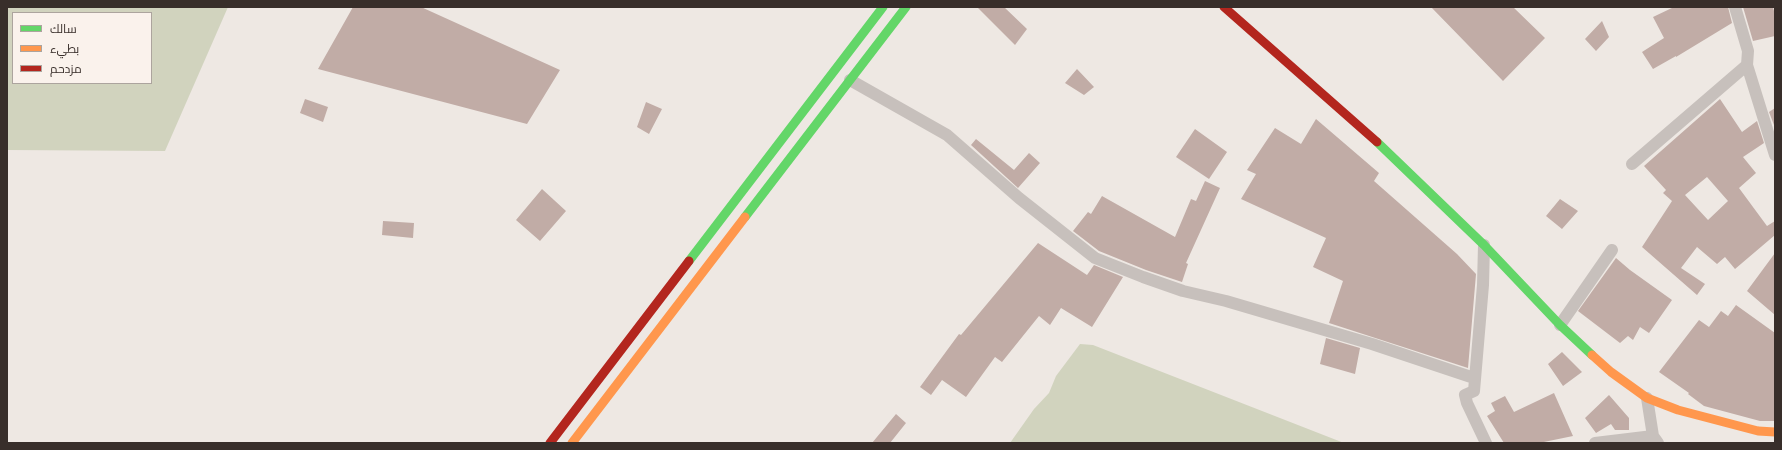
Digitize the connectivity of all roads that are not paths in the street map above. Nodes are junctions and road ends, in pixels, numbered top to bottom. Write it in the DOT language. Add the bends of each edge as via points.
graph roads {
  1 [pos="882,7"];
  2 [pos="906,7"];
  3 [pos="1224,7"];
  4 [pos="1735,7"];
  5 [pos="1747,65"];
  6 [pos="850,80"];
  7 [pos="1775,155"];
  8 [pos="1632,164"];
  9 [pos="1484,245"];
  10 [pos="1612,250"];
  11 [pos="1560,325"];
  12 [pos="1474,378"];
  13 [pos="1647,398"];
  14 [pos="1775,432"];
  15 [pos="1656,440"];
  16 [pos="550,443"];
  17 [pos="572,443"];
  18 [pos="1486,443"];
  19 [pos="1595,443"];
  1 -- 16 [label="main road"];
  2 -- 6 [label="main road"];
  3 -- 9 [label="main road" via="1367,133"];
  4 -- 5 [label="street" via="1748,51"];
  5 -- 7 [label="street"];
  5 -- 8 [label="street"];
  6 -- 12 [label="street" via="947,135 1019,198 1095,258 1183,291 1365,342"];
  6 -- 17 [label="main road"];
  9 -- 11 [label="main road"];
  9 -- 12 [label="street" via="1483,285"];
  10 -- 11 [label="street"];
  11 -- 13 [label="main road" via="1611,372"];
  12 -- 18 [label="street" via="1474,391 1466,395 1467,403"];
  13 -- 14 [label="main road" via="1720,422 1758,431"];
  13 -- 15 [label="street"];
  15 -- 19 [label="street"];
}
